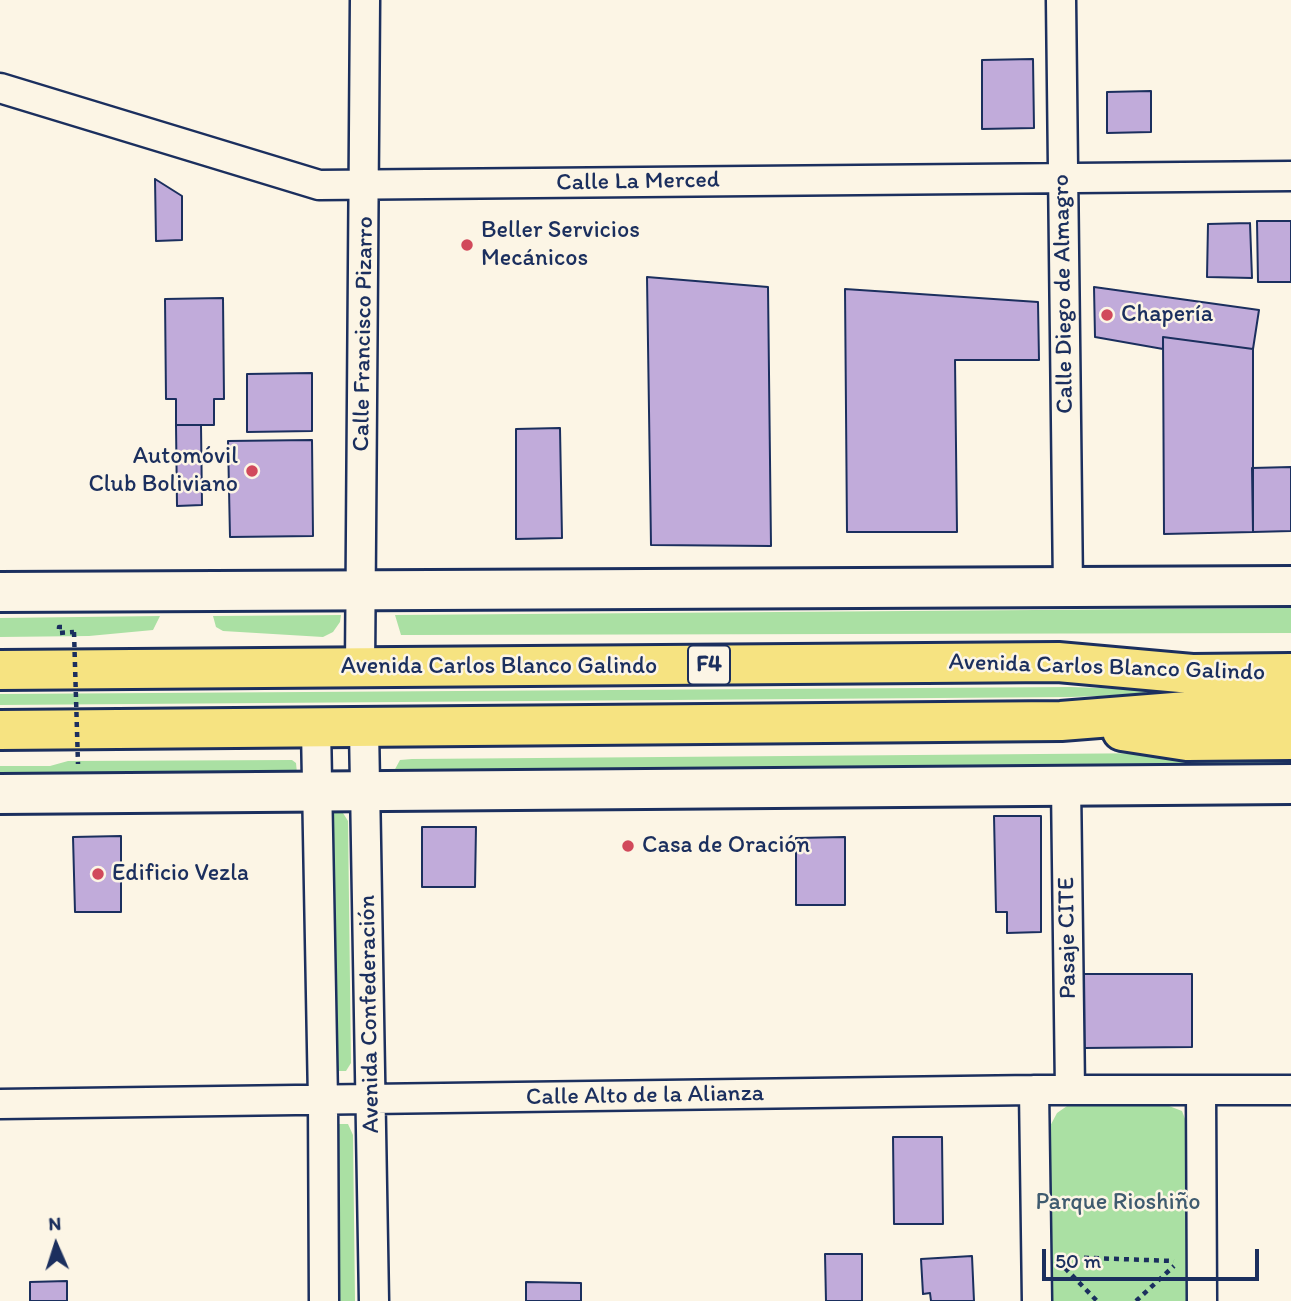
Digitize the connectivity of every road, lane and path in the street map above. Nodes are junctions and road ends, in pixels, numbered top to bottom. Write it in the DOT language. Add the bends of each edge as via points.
graph roads {
  1 [pos="365,0"];
  2 [pos="1061,0"];
  3 [pos="0,88"];
  4 [pos="1291,176"];
  5 [pos="1062,177"];
  6 [pos="365,184"];
  7 [pos="1291,586"];
  8 [pos="1068,587"];
  9 [pos="361,589"];
  10 [pos="0,592"];
  11 [pos="83,627"];
  12 [pos="1291,648"];
  13 [pos="1058,662"];
  14 [pos="360,668"];
  15 [pos="0,670"];
  16 [pos="1291,673"];
  17 [pos="1291,710"];
  18 [pos="1061,721"];
  19 [pos="316,728"];
  20 [pos="365,728"];
  21 [pos="0,730"];
  22 [pos="1291,740"];
  23 [pos="78,764"];
  24 [pos="1291,784"];
  25 [pos="1066,785"];
  26 [pos="316,790"];
  27 [pos="366,791"];
  28 [pos="0,794"];
  29 [pos="1034,1090"];
  30 [pos="1070,1090"];
  31 [pos="1200,1090"];
  32 [pos="1291,1090"];
  33 [pos="323,1100"];
  34 [pos="372,1100"];
  35 [pos="0,1104"];
  36 [pos="1054,1256"];
  37 [pos="1062,1265"];
  38 [pos="324,1301"];
  39 [pos="374,1301"];
  40 [pos="1037,1301"];
  41 [pos="1097,1301"];
  42 [pos="1136,1301"];
  43 [pos="1202,1301"];
  1 -- 6 [label="street, Calle Francisco Pizarro"];
  2 -- 5 [label="street, Calle Diego de Almagro"];
  3 -- 6 [label="street, Calle La Merced" via="319,185"];
  4 -- 5 [label="street, Calle La Merced"];
  5 -- 6 [label="street, Calle La Merced"];
  5 -- 8 [label="street, Calle Diego de Almagro"];
  6 -- 9 [label="street, Calle Francisco Pizarro"];
  7 -- 8 [label="street"];
  8 -- 9 [label="street"];
  9 -- 10 [label="street"];
  9 -- 14 [label="street, Calle Francisco Pizarro"];
  11 -- 23 [label="path, bridge" via="59,627 59,633 74,632"];
  12 -- 13 [label="main road" via="1189,648"];
  13 -- 14 [label="main road, Avenida Carlos Blanco Galindo / F4"];
  13 -- 16 [label="main road, Avenida Carlos Blanco Galindo / F4" via="1192,674"];
  14 -- 15 [label="main road, Avenida Carlos Blanco Galindo / F4"];
  17 -- 18 [label="main road, Avenida Carlos Blanco Galindo" via="1187,711"];
  18 -- 20 [label="main road, Avenida Carlos Blanco Galindo"];
  18 -- 22 [label="main road" via="1187,741"];
  19 -- 20 [label="main road, Avenida Carlos Blanco Galindo"];
  19 -- 21 [label="main road, Avenida Carlos Blanco Galindo"];
  19 -- 26 [label="street, Avenida Confederación"];
  20 -- 27 [label="street, Avenida Confederación"];
  24 -- 25 [label="street"];
  25 -- 27 [label="street"];
  25 -- 30 [label="street, Pasaje CITE"];
  26 -- 27 [label="street"];
  26 -- 28 [label="street"];
  26 -- 33 [label="street, Avenida Confederación"];
  27 -- 34 [label="street, Avenida Confederación"];
  29 -- 30 [label="street, Calle Alto de la Alianza"];
  29 -- 34 [label="street, Calle Alto de la Alianza"];
  29 -- 40 [label="street"];
  30 -- 31 [label="street, Calle Alto de la Alianza"];
  31 -- 32 [label="street, Calle Alto de la Alianza"];
  31 -- 43 [label="street"];
  33 -- 34 [label="street, Calle Alto de la Alianza"];
  33 -- 35 [label="street, Calle Alto de la Alianza"];
  33 -- 38 [label="street, Avenida Confederación"];
  34 -- 39 [label="street, Avenida Confederación"];
  36 -- 42 [label="path" via="1180,1262"];
  37 -- 41 [label="path"];
}
